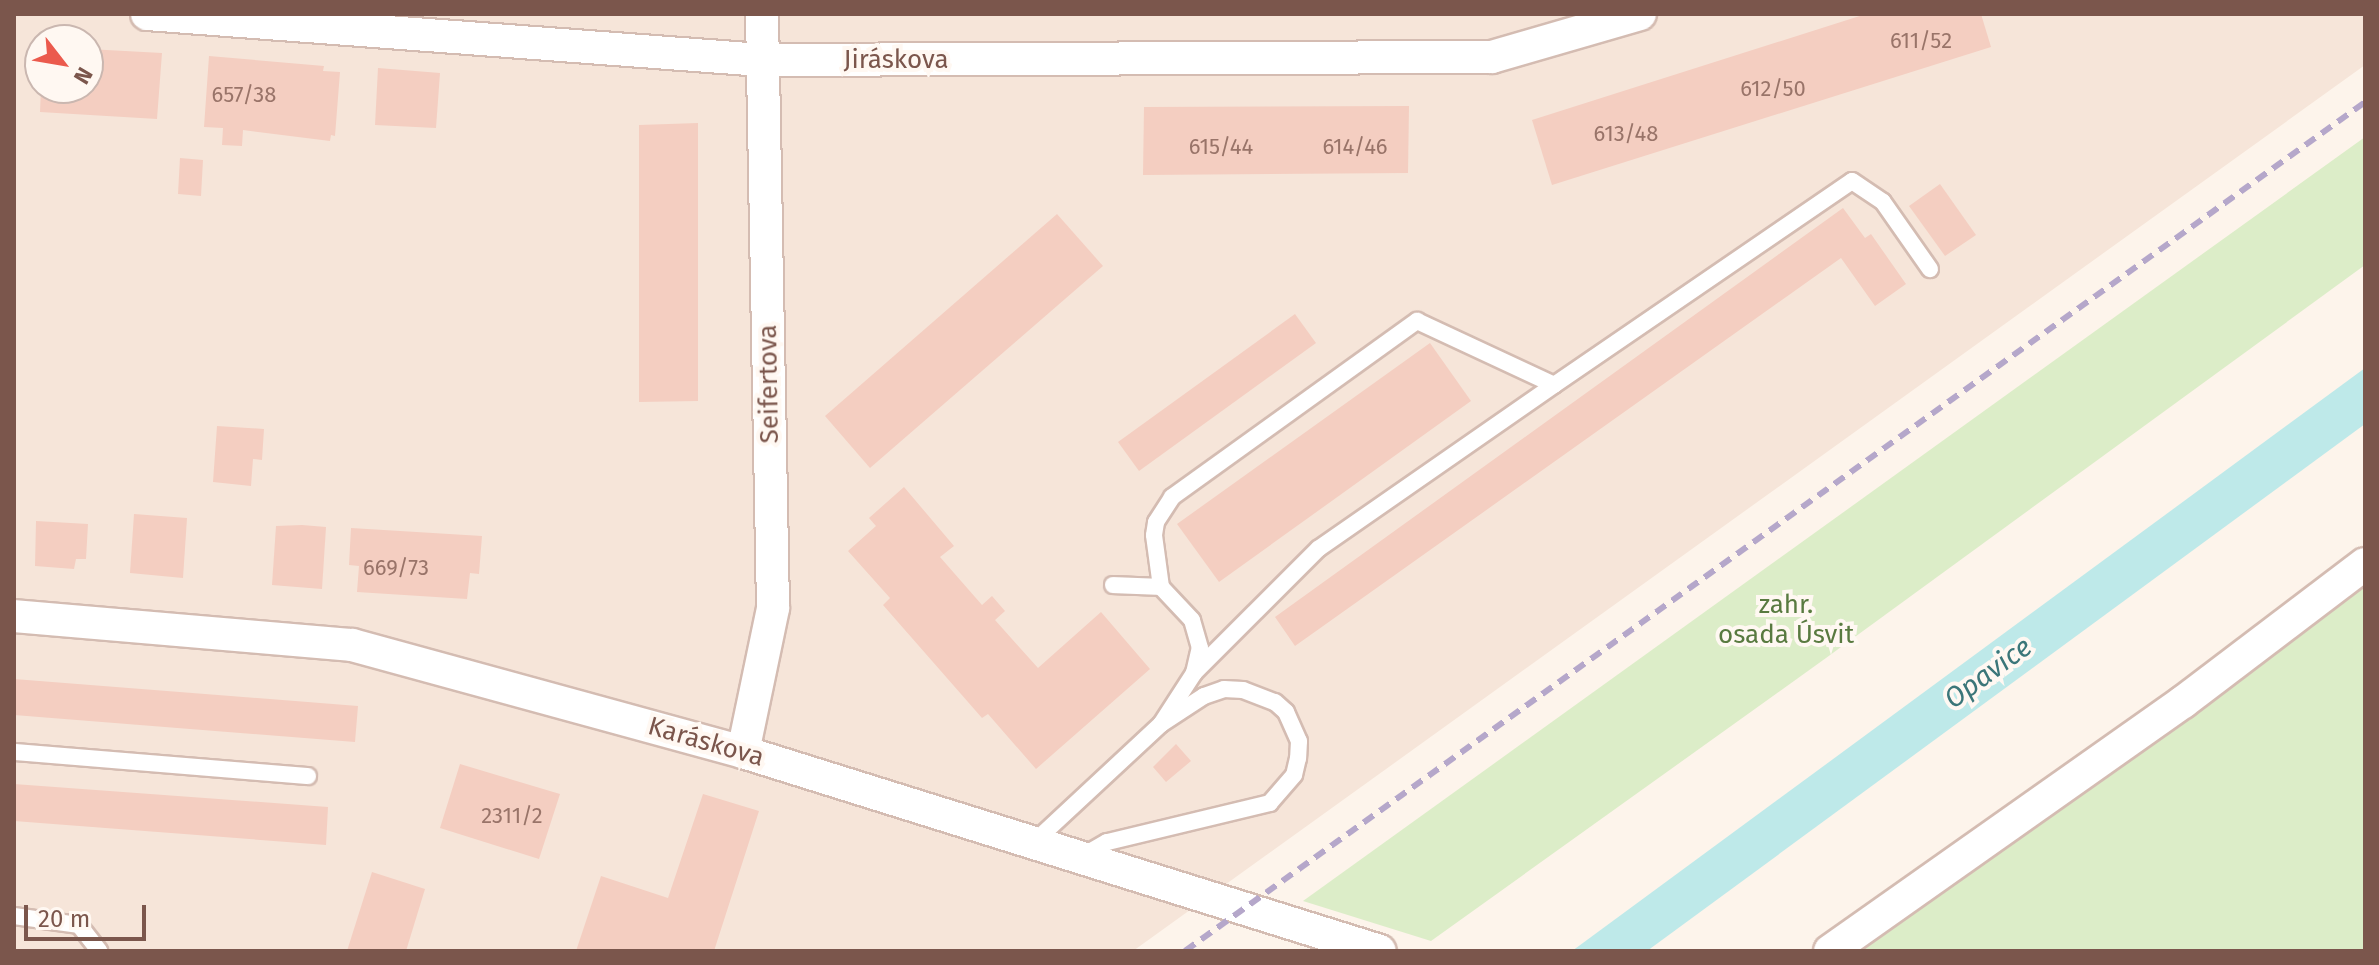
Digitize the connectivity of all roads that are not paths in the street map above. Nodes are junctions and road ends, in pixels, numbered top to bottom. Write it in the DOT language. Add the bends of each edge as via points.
graph roads {
  1 [pos="147,14"];
  2 [pos="762,14"];
  3 [pos="1640,14"];
  4 [pos="762,60"];
  5 [pos="1930,269"];
  6 [pos="1554,385"];
  7 [pos="2365,564"];
  8 [pos="1113,585"];
  9 [pos="1161,587"];
  10 [pos="14,616"];
  11 [pos="1194,673"];
  12 [pos="1161,724"];
  13 [pos="14,752"];
  14 [pos="743,752"];
  15 [pos="308,776"];
  16 [pos="1032,844"];
  17 [pos="1078,859"];
  18 [pos="14,916"];
  19 [pos="99,951"];
  20 [pos="1380,951"];
  21 [pos="1830,951"];
  1 -- 4 [label="street, Jiráskova"];
  2 -- 4 [label="street, Seifertova"];
  3 -- 4 [label="street, Jiráskova" via="1492,57"];
  4 -- 14 [label="street, Seifertova" via="773,608"];
  5 -- 6 [label="lane" via="1883,202 1852,181"];
  6 -- 9 [label="lane" via="1417,321 1172,497 1154,535"];
  6 -- 11 [label="lane" via="1318,549"];
  7 -- 21 [label="street" via="2183,702"];
  8 -- 9 [label="lane"];
  9 -- 11 [label="lane" via="1198,632"];
  10 -- 14 [label="street, Karáskova" via="352,645"];
  11 -- 12 [label="lane"];
  12 -- 16 [label="lane"];
  12 -- 17 [label="lane" via="1224,689 1259,694 1275,702 1293,723 1299,741 1294,775 1270,803 1107,842"];
  13 -- 15 [label="lane"];
  14 -- 16 [label="street, Karáskova"];
  16 -- 17 [label="street, Karáskova"];
  17 -- 20 [label="street, Karáskova"];
  18 -- 19 [label="lane" via="79,925"];
}
